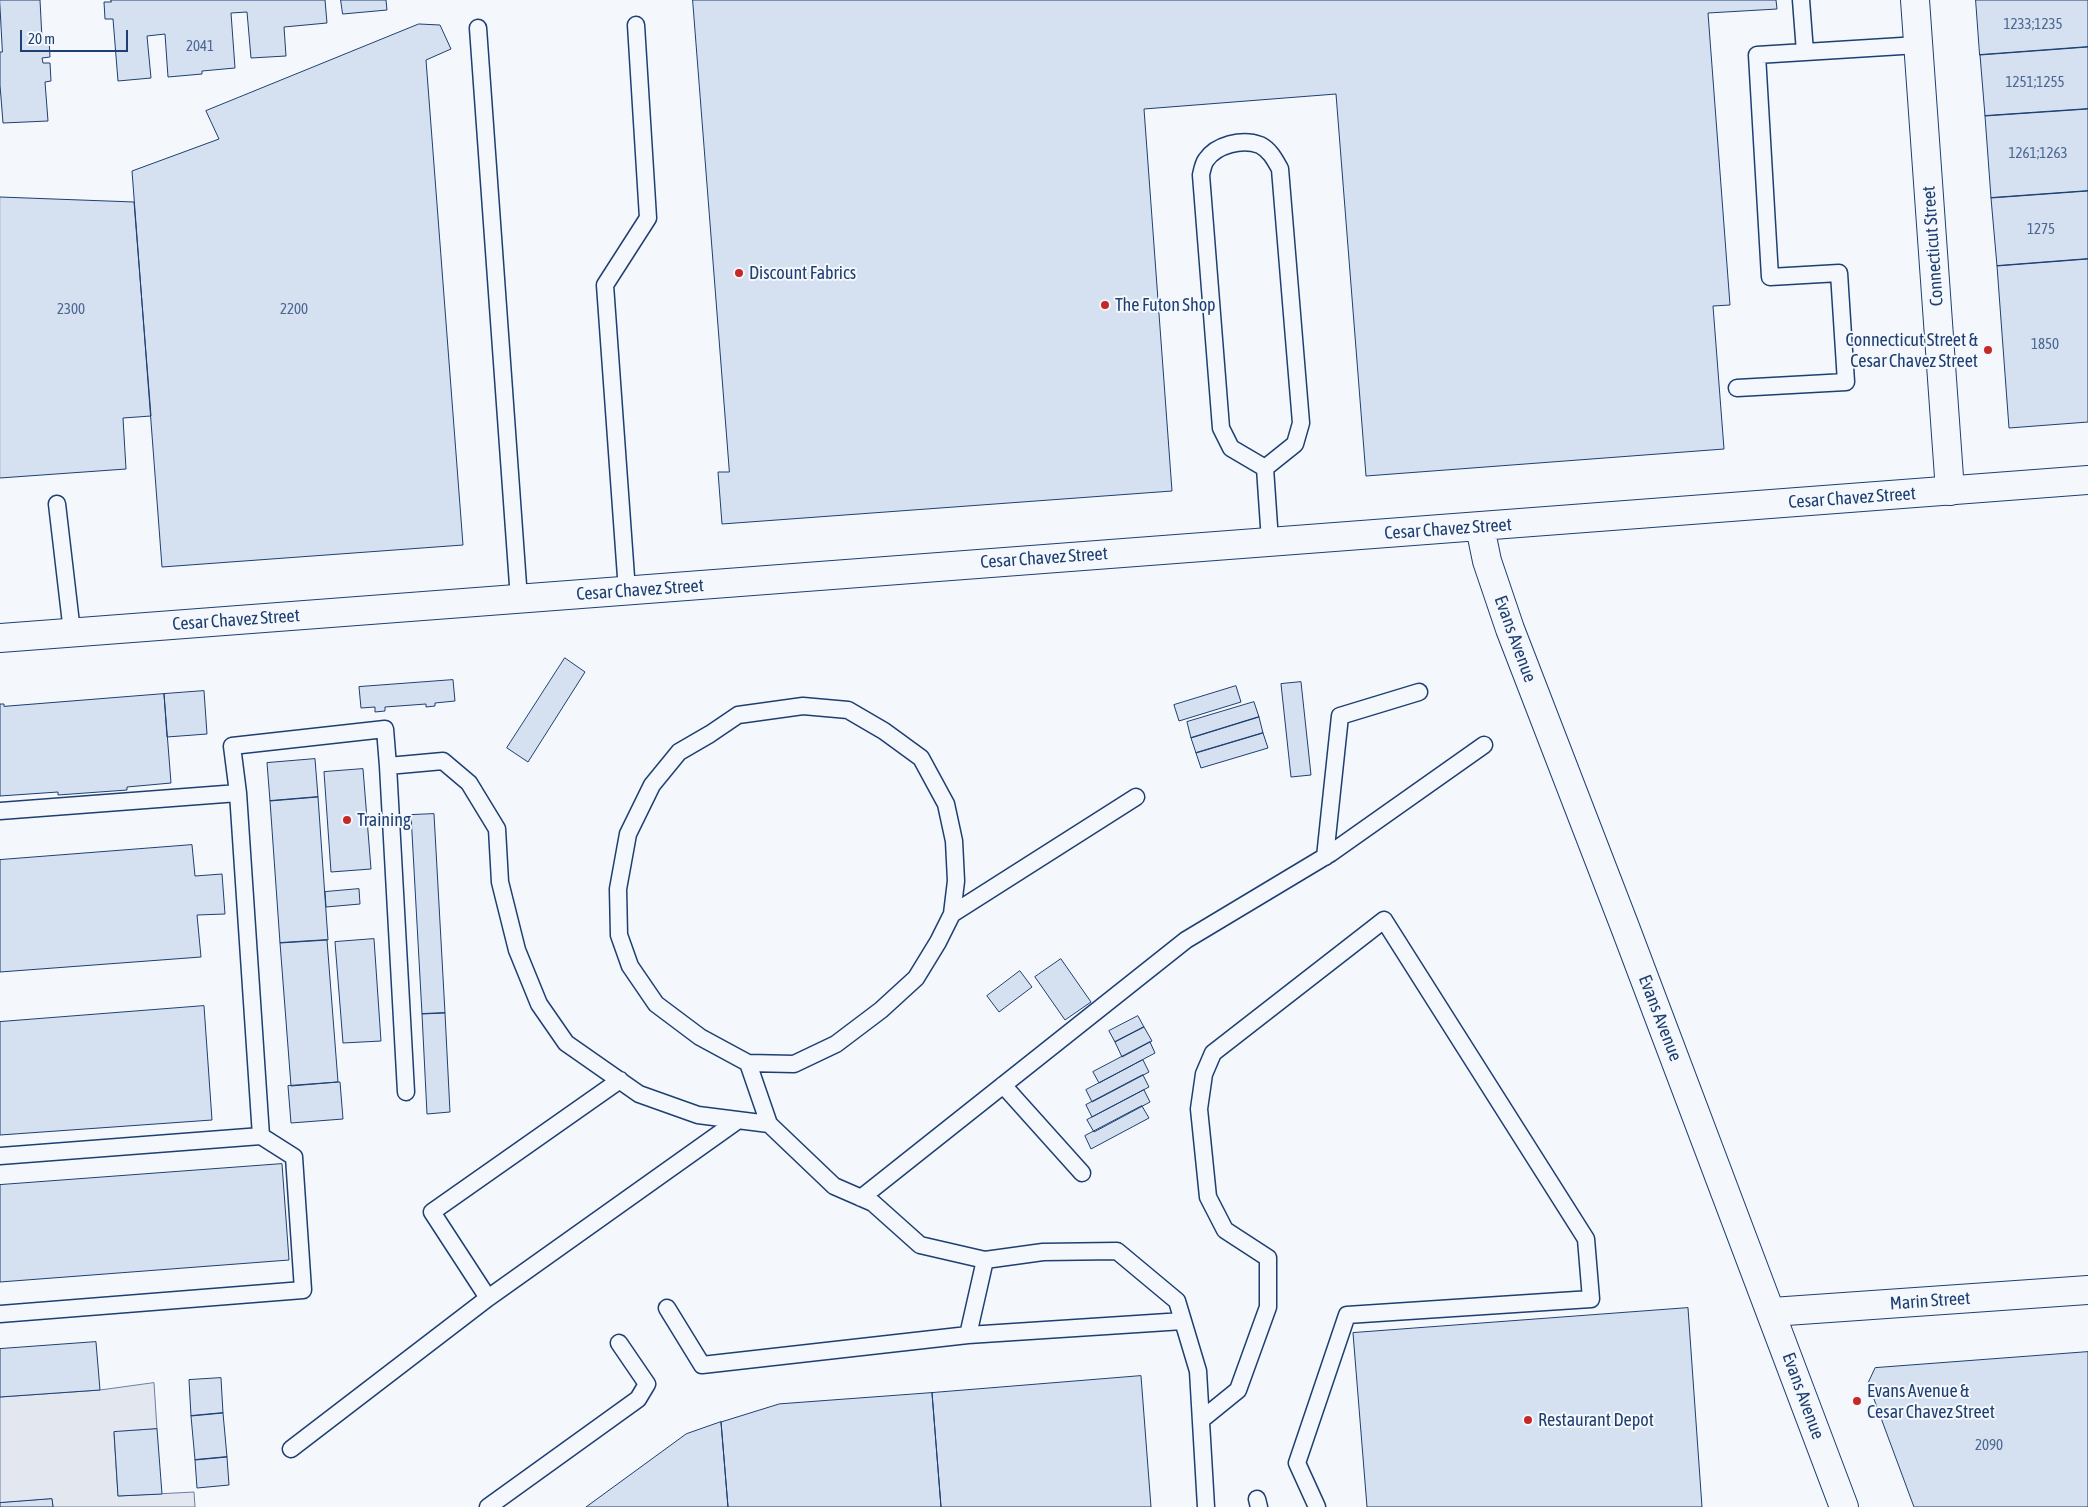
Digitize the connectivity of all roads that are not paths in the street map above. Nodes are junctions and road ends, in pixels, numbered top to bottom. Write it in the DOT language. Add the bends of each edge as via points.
graph roads {
  1 [pos="1801,0"];
  2 [pos="1915,0"];
  3 [pos="636,25"];
  4 [pos="478,28"];
  5 [pos="1918,45"];
  6 [pos="1805,52"];
  7 [pos="1737,388"];
  8 [pos="1265,468"];
  9 [pos="2088,480"];
  10 [pos="1950,491"];
  11 [pos="57,504"];
  12 [pos="1480,527"];
  13 [pos="1270,541"];
  14 [pos="627,591"];
  15 [pos="519,598"];
  16 [pos="72,632"];
  17 [pos="0,638"];
  18 [pos="1419,692"];
  19 [pos="1484,745"];
  20 [pos="388,766"];
  21 [pos="238,793"];
  22 [pos="1136,797"];
  23 [pos="0,811"];
  24 [pos="1325,857"];
  25 [pos="952,914"];
  26 [pos="748,1063"];
  27 [pos="620,1080"];
  28 [pos="1003,1085"];
  29 [pos="406,1092"];
  30 [pos="738,1121"];
  31 [pos="769,1124"];
  32 [pos="261,1136"];
  33 [pos="0,1156"];
  34 [pos="1082,1173"];
  35 [pos="861,1198"];
  36 [pos="985,1260"];
  37 [pos="2088,1290"];
  38 [pos="488,1298"];
  39 [pos="667,1308"];
  40 [pos="1772,1312"];
  41 [pos="0,1314"];
  42 [pos="1183,1321"];
  43 [pos="968,1335"];
  44 [pos="619,1343"];
  45 [pos="1201,1420"];
  46 [pos="291,1449"];
  47 [pos="488,1507"];
  48 [pos="1206,1507"];
  49 [pos="1317,1507"];
  50 [pos="1844,1507"];
  1 -- 6 [label="lane"];
  2 -- 5 [label="main road, Connecticut Street"];
  3 -- 14 [label="lane" via="648,218 605,285"];
  4 -- 15 [label="lane"];
  5 -- 6 [label="lane"];
  5 -- 10 [label="main road, Connecticut Street"];
  6 -- 7 [label="lane" via="1757,55 1770,277 1839,273 1846,382"];
  8 -- 8 [label="lane" via="1296,444 1301,424 1280,169 1273,156 1259,145 1238,143 1217,149 1205,161 1201,175 1221,418 1231,448"];
  8 -- 13 [label="lane"];
  9 -- 10 [label="main road, Cesar Chavez Street"];
  10 -- 12 [label="main road, Cesar Chavez Street"];
  11 -- 16 [label="lane"];
  12 -- 13 [label="main road, Cesar Chavez Street"];
  12 -- 40 [label="main road, Evans Avenue" via="1487,561 1510,629"];
  13 -- 14 [label="main road, Cesar Chavez Street"];
  14 -- 15 [label="main road, Cesar Chavez Street"];
  15 -- 16 [label="main road, Cesar Chavez Street"];
  16 -- 17 [label="main road, Cesar Chavez Street"];
  18 -- 24 [label="lane" via="1340,716"];
  19 -- 24 [label="lane"];
  20 -- 21 [label="lane" via="385,729 232,746"];
  20 -- 27 [label="lane" via="442,760 469,783 497,829 500,882 517,950 539,1004 566,1043"];
  20 -- 29 [label="lane"];
  21 -- 23 [label="lane"];
  21 -- 32 [label="lane"];
  22 -- 25 [label="lane"];
  24 -- 28 [label="lane" via="1186,940"];
  25 -- 26 [label="lane" via="916,978 836,1044 794,1064"];
  25 -- 26 [label="lane" via="956,881 954,841 946,804 921,758 884,731 848,710 804,706 738,716 679,752 652,786 628,834 618,889 619,935 630,966 656,1004 700,1036"];
  26 -- 31 [label="lane"];
  27 -- 30 [label="lane" via="639,1094 698,1116"];
  27 -- 38 [label="lane" via="432,1212"];
  28 -- 34 [label="lane"];
  28 -- 35 [label="lane"];
  30 -- 31 [label="lane"];
  30 -- 38 [label="lane"];
  31 -- 35 [label="lane" via="834,1186"];
  32 -- 33 [label="lane"];
  32 -- 41 [label="lane" via="294,1157 302,1290"];
  35 -- 36 [label="lane" via="873,1203 920,1245"];
  36 -- 42 [label="lane" via="1043,1252 1117,1251 1177,1301"];
  36 -- 43 [label="lane"];
  37 -- 40 [label="main road, Marin Street"];
  38 -- 46 [label="lane"];
  39 -- 43 [label="lane" via="702,1365"];
  40 -- 50 [label="main road, Evans Avenue"];
  42 -- 43 [label="lane"];
  42 -- 45 [label="lane" via="1198,1371"];
  44 -- 47 [label="lane" via="646,1384 638,1399"];
  45 -- 48 [label="lane"];
  45 -- 49 [label="lane" via="1238,1390 1268,1306 1268,1258 1225,1230 1208,1197 1199,1109 1204,1074 1212,1052 1384,920 1586,1240 1591,1299 1347,1315 1297,1463"];
}
